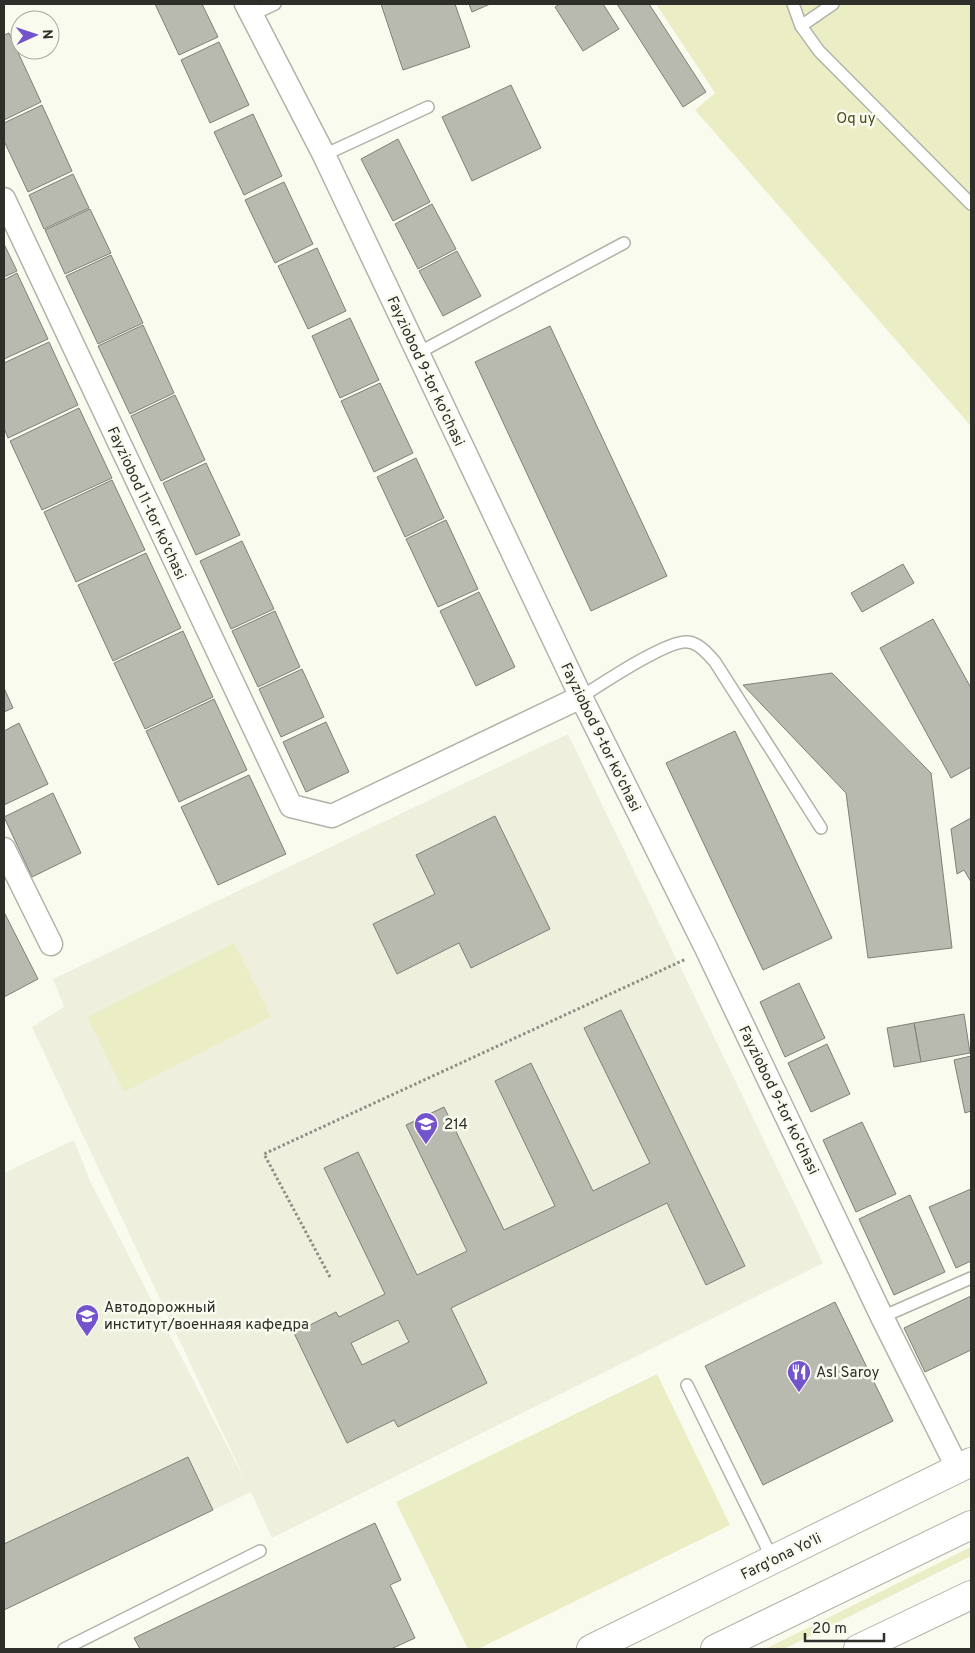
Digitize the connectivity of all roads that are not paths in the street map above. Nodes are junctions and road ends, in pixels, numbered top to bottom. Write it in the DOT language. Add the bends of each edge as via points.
graph roads {
  1 [pos="276,4"];
  2 [pos="794,4"];
  3 [pos="833,4"];
  4 [pos="249,10"];
  5 [pos="801,26"];
  6 [pos="428,107"];
  7 [pos="324,155"];
  8 [pos="4,199"];
  9 [pos="971,204"];
  10 [pos="624,243"];
  11 [pos="418,353"];
  12 [pos="581,697"];
  13 [pos="821,828"];
  14 [pos="4,849"];
  15 [pos="51,944"];
  16 [pos="971,1278"];
  17 [pos="882,1317"];
  18 [pos="687,1384"];
  19 [pos="964,1465"];
  20 [pos="971,1525"];
  21 [pos="260,1551"];
  22 [pos="773,1560"];
  23 [pos="971,1595"];
  24 [pos="64,1649"];
  25 [pos="591,1649"];
  26 [pos="715,1649"];
  27 [pos="858,1649"];
  1 -- 4 [label="lane"];
  2 -- 5 [label="lane"];
  3 -- 5 [label="lane"];
  4 -- 7 [label="street, Fayziobod 9-tor ko'chasi"];
  5 -- 9 [label="lane" via="820,51"];
  6 -- 7 [label="lane"];
  7 -- 11 [label="street, Fayziobod 9-tor ko'chasi"];
  8 -- 12 [label="street, Fayziobod 11-tor ko'chasi" via="291,806 332,816"];
  10 -- 11 [label="lane"];
  11 -- 12 [label="street, Fayziobod 9-tor ko'chasi"];
  12 -- 13 [label="lane" via="628,667 677,642 689,642 702,648 715,662"];
  12 -- 17 [label="street, Fayziobod 9-tor ko'chasi" via="706,948"];
  14 -- 15 [label="street"];
  16 -- 17 [label="lane"];
  17 -- 19 [label="street, Fayziobod 9-tor ko'chasi"];
  18 -- 22 [label="lane"];
  19 -- 22 [label="main road, Farg'ona Yo'li"];
  20 -- 26 [label="main road"];
  21 -- 24 [label="lane"];
  22 -- 25 [label="main road, Farg'ona Yo'li"];
  23 -- 27 [label="main road"];
}
